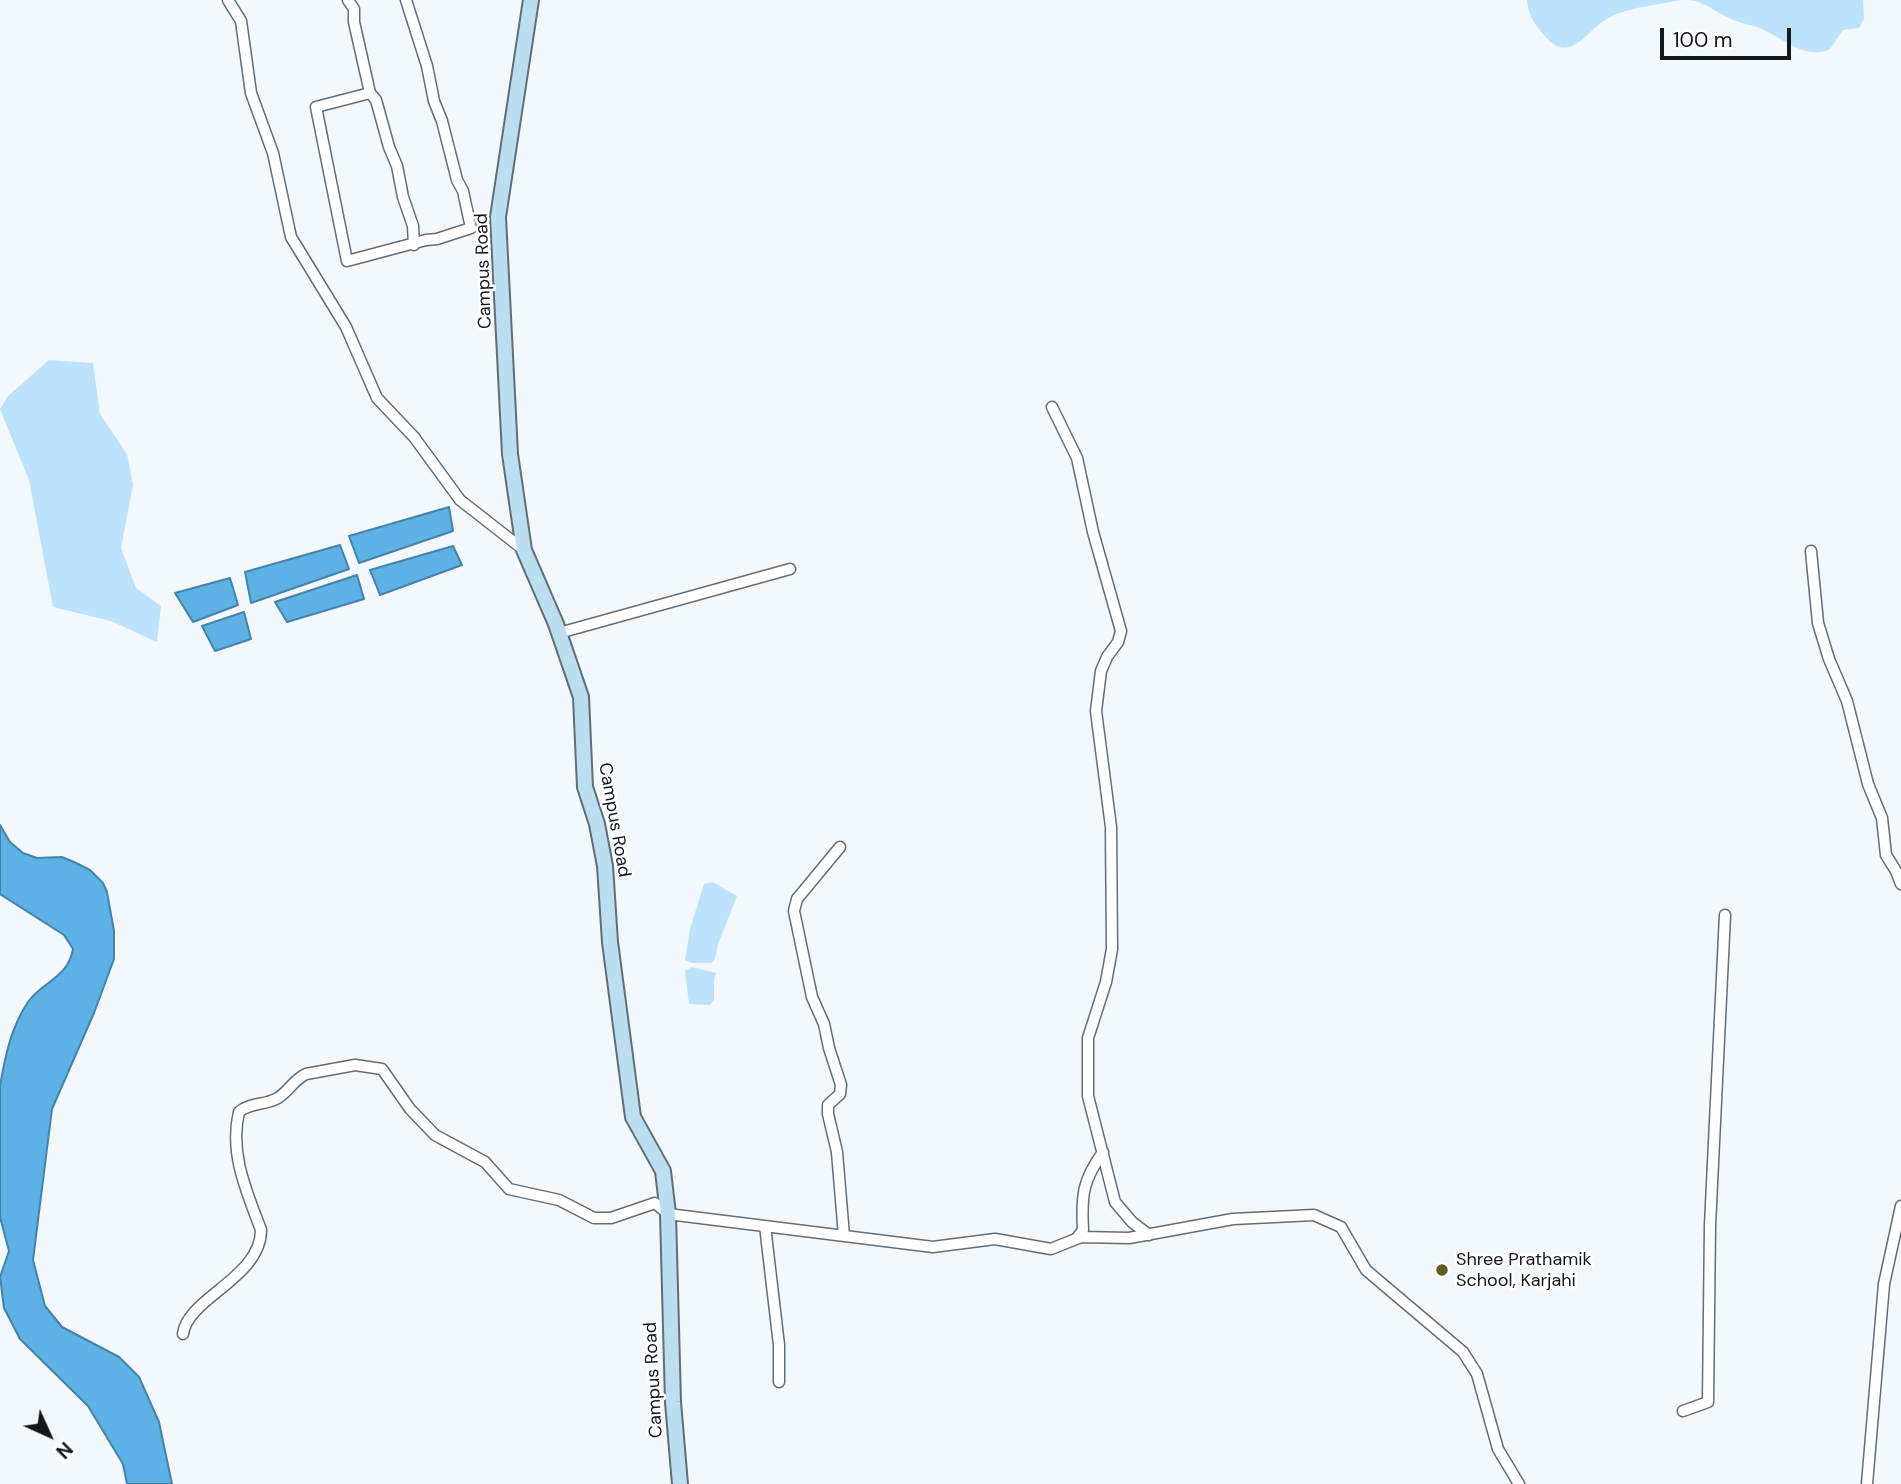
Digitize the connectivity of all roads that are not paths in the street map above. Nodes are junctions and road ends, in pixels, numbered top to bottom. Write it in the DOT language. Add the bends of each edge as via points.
graph roads {
  1 [pos="228,0"];
  2 [pos="348,0"];
  3 [pos="406,0"];
  4 [pos="531,0"];
  5 [pos="370,93"];
  6 [pos="414,245"];
  7 [pos="1052,407"];
  8 [pos="524,550"];
  9 [pos="1811,551"];
  10 [pos="790,569"];
  11 [pos="559,633"];
  12 [pos="840,848"];
  13 [pos="1901,884"];
  14 [pos="1725,915"];
  15 [pos="1103,1152"];
  16 [pos="1901,1206"];
  17 [pos="668,1214"];
  18 [pos="765,1226"];
  19 [pos="1149,1234"];
  20 [pos="844,1236"];
  21 [pos="1076,1239"];
  22 [pos="183,1334"];
  23 [pos="779,1382"];
  24 [pos="1683,1411"];
  25 [pos="680,1484"];
  26 [pos="1519,1484"];
  27 [pos="1867,1484"];
  1 -- 8 [label="street" via="241,20 251,93 273,153 291,237 346,327 377,398 414,437 460,500"];
  2 -- 5 [label="street" via="354,9"];
  3 -- 6 [label="street" via="471,228"];
  4 -- 8 [label="street, Campus Road" via="498,217 510,454"];
  5 -- 6 [label="street" via="397,166"];
  5 -- 6 [label="street" via="316,107 347,261"];
  7 -- 15 [label="street" via="1077,458 1121,631 1101,671 1097,711 1111,827 1112,949 1087,1038 1088,1096"];
  8 -- 11 [label="street, Campus Road"];
  9 -- 13 [label="street" via="1818,623 1882,818 1886,855"];
  10 -- 11 [label="street"];
  11 -- 17 [label="street, Campus Road" via="582,697 585,787 605,866 633,1117 663,1171"];
  12 -- 20 [label="street" via="797,899 794,911 808,982 841,1085 840,1094 828,1105 828,1114 837,1152"];
  14 -- 24 [label="street" via="1710,1225 1708,1402"];
  15 -- 19 [label="street" via="1115,1202 1132,1223"];
  15 -- 21 [label="street" via="1088,1174 1083,1230"];
  16 -- 27 [label="street" via="1884,1284"];
  17 -- 18 [label="street"];
  17 -- 22 [label="street" via="654,1203 594,1218 559,1200 509,1189 485,1162 435,1135 382,1069 355,1065 306,1074 276,1099 239,1112 236,1150 261,1238 231,1283 192,1314"];
  17 -- 25 [label="street, Campus Road"];
  18 -- 20 [label="street"];
  18 -- 23 [label="street"];
  19 -- 21 [label="street"];
  19 -- 26 [label="street" via="1233,1219 1314,1215 1341,1227 1366,1270 1463,1352 1477,1374 1498,1449"];
  20 -- 21 [label="street" via="933,1247 995,1239 1051,1249"];
}
